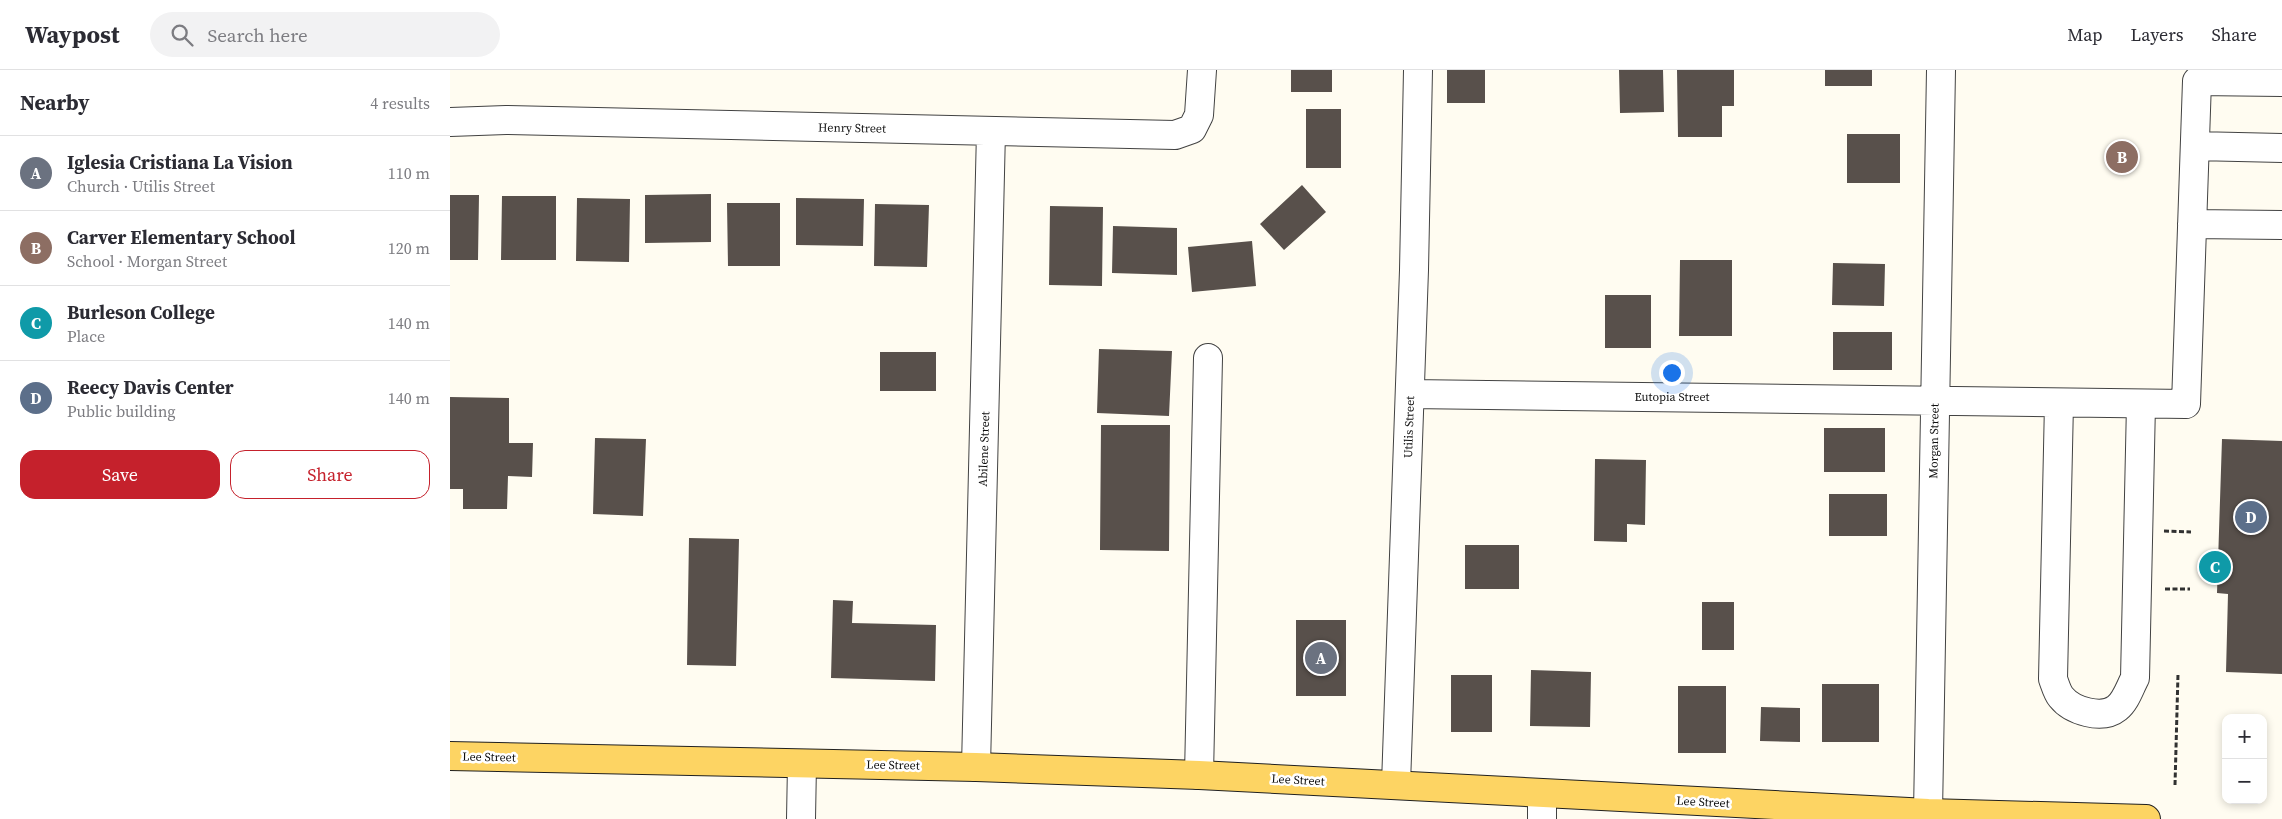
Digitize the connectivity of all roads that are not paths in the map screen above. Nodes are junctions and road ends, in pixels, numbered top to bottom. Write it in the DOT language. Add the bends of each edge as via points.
graph roads {
  1 [pos="1202,70"];
  2 [pos="1418,70"];
  3 [pos="1941,70"];
  4 [pos="2198,75"];
  5 [pos="2282,82"];
  6 [pos="450,122"];
  7 [pos="991,131"];
  8 [pos="2195,146"];
  9 [pos="2282,148"];
  10 [pos="2192,224"];
  11 [pos="2282,225"];
  12 [pos="1208,358"];
  13 [pos="1410,394"];
  14 [pos="1934,401"];
  15 [pos="2059,403"];
  16 [pos="2141,404"];
  17 [pos="450,756"];
  18 [pos="802,764"];
  19 [pos="976,767"];
  20 [pos="1198,775"];
  21 [pos="1396,784"];
  22 [pos="1542,807"];
  23 [pos="1928,813"];
  24 [pos="801,819"];
  25 [pos="2146,819"];
  1 -- 7 [label="street, Henry Street" via="1199,114 1192,129 1175,135"];
  2 -- 13 [label="street, Utilis Street"];
  3 -- 14 [label="street, Morgan Street"];
  4 -- 5 [label="street"];
  4 -- 8 [label="street"];
  6 -- 7 [label="street, Henry Street"];
  7 -- 19 [label="street, Abilene Street"];
  8 -- 9 [label="street"];
  8 -- 10 [label="street"];
  10 -- 11 [label="street"];
  10 -- 16 [label="street, Eutopia Street" via="2186,404"];
  12 -- 20 [label="street"];
  13 -- 14 [label="street, Eutopia Street"];
  13 -- 21 [label="street, Utilis Street"];
  14 -- 15 [label="street, Eutopia Street"];
  14 -- 23 [label="street, Morgan Street"];
  15 -- 16 [label="street, Eutopia Street"];
  15 -- 16 [label="street" via="2052,679 2061,697 2076,708 2097,714 2117,708 2135,678"];
  17 -- 18 [label="main road, Lee Street"];
  18 -- 19 [label="main road, Lee Street"];
  18 -- 24 [label="street"];
  19 -- 20 [label="main road, Lee Street"];
  20 -- 21 [label="main road, Lee Street"];
  21 -- 22 [label="main road, Lee Street"];
  22 -- 23 [label="main road, Lee Street"];
  23 -- 25 [label="main road, Lee Street"];
}
